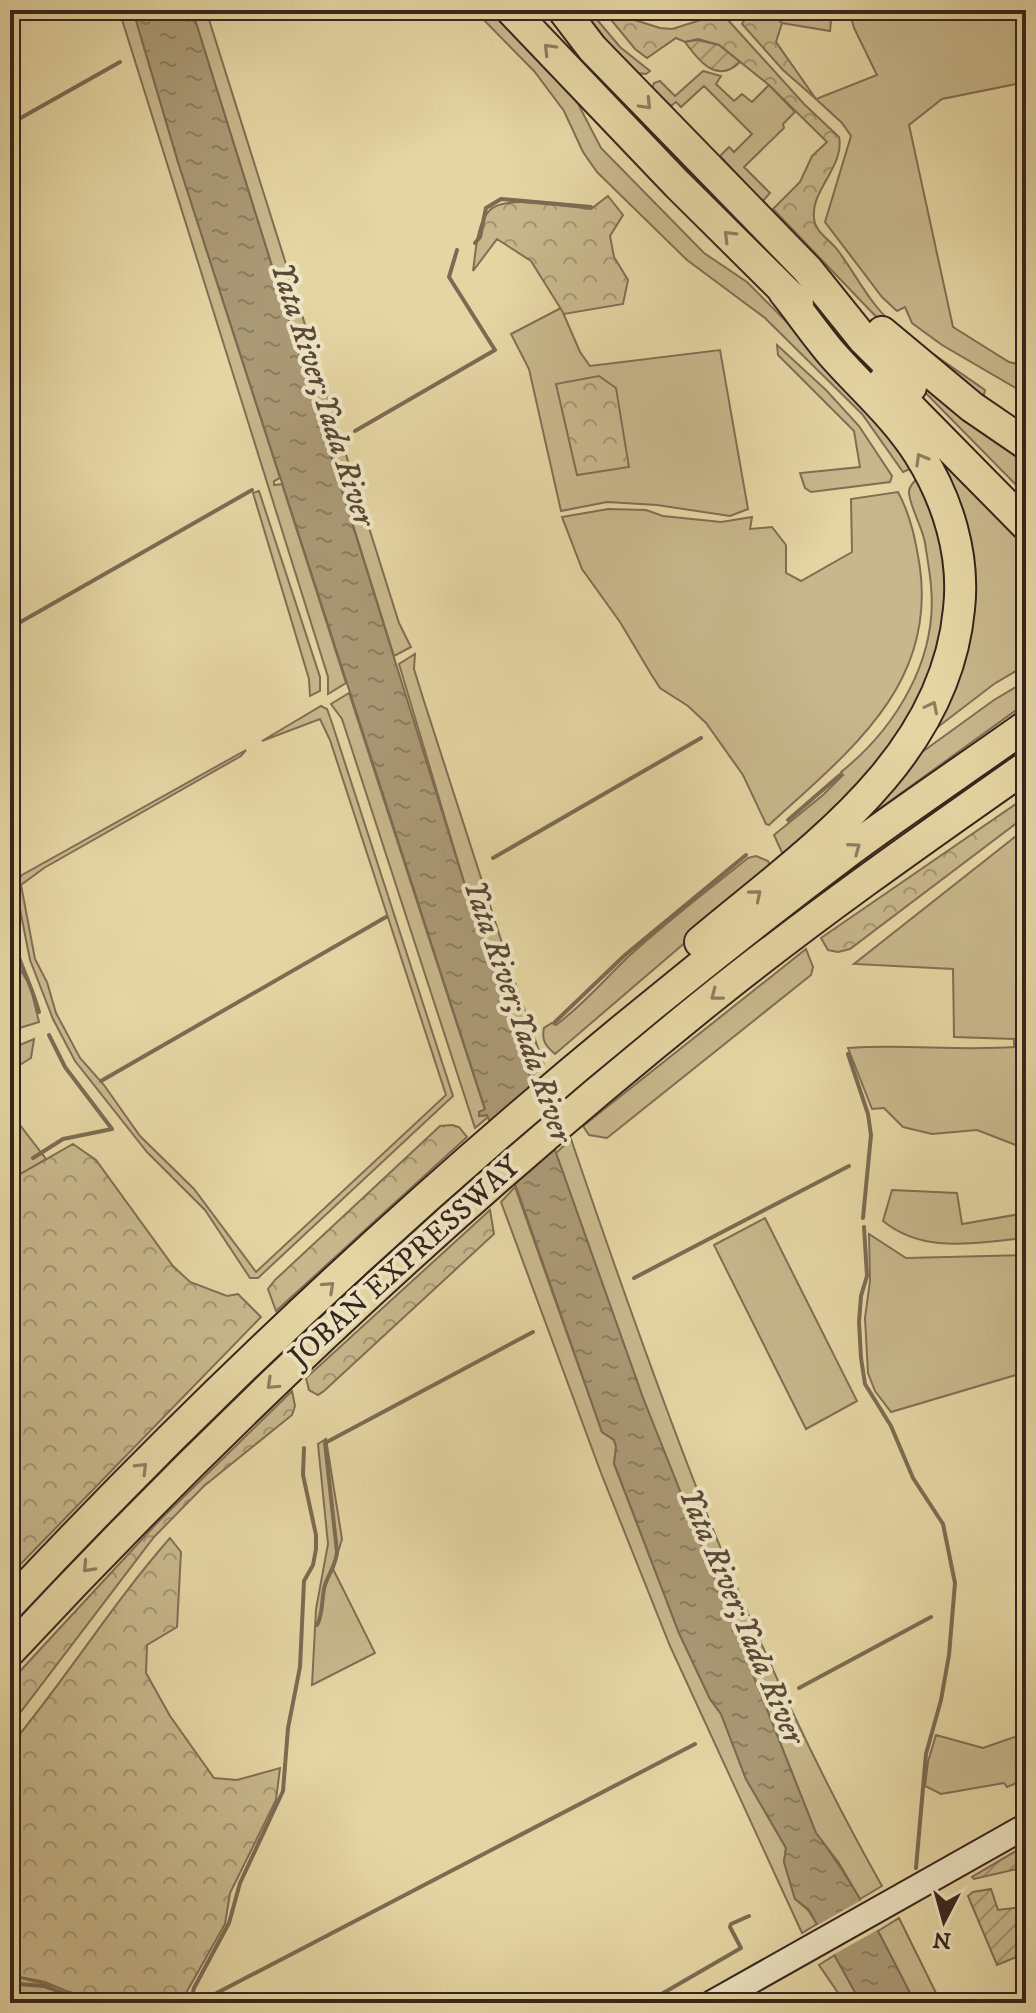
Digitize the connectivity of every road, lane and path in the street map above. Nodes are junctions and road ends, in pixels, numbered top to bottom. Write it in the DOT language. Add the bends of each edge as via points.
graph roads {
  1 [pos="511,10"];
  2 [pos="543,10"];
  3 [pos="563,10"];
  4 [pos="592,48"];
  5 [pos="807,269"];
  6 [pos="784,292"];
  7 [pos="1026,444"];
  8 [pos="1026,505"];
  9 [pos="1026,525"];
  10 [pos="1026,726"];
  11 [pos="1026,767"];
  12 [pos="1026,776"];
  13 [pos="890,862"];
  14 [pos="551,1082"];
  15 [pos="10,1604"];
  16 [pos="10,1651"];
  17 [pos="1026,1826"];
  18 [pos="712,2003"];
  6 -- 1 [label="highway, one-way"];
  2 -- 4 [label="highway"];
  3 -- 4 [label="highway"];
  4 -- 5 [label="highway, one-way"];
  5 -- 7 [label="highway" via="946,386"];
  5 -- 8 [label="highway" via="864,340"];
  6 -- 9 [label="highway" via="846,343"];
  14 -- 6 [label="highway, one-way" via="855,808 911,743 949,666 959,616 959,566 939,492 888,412 832,354"];
  14 -- 10 [label="highway, one-way" via="839,859"];
  11 -- 13 [label="highway, JOBAN EXPRESSWAY"];
  12 -- 13 [label="highway"];
  13 -- 16 [label="highway, JOBAN EXPRESSWAY, one-way" via="711,998 495,1179 252,1403"];
  15 -- 14 [label="highway, JOBAN EXPRESSWAY, one-way" via="223,1388"];
  17 -- 18 [label="street"];
}
